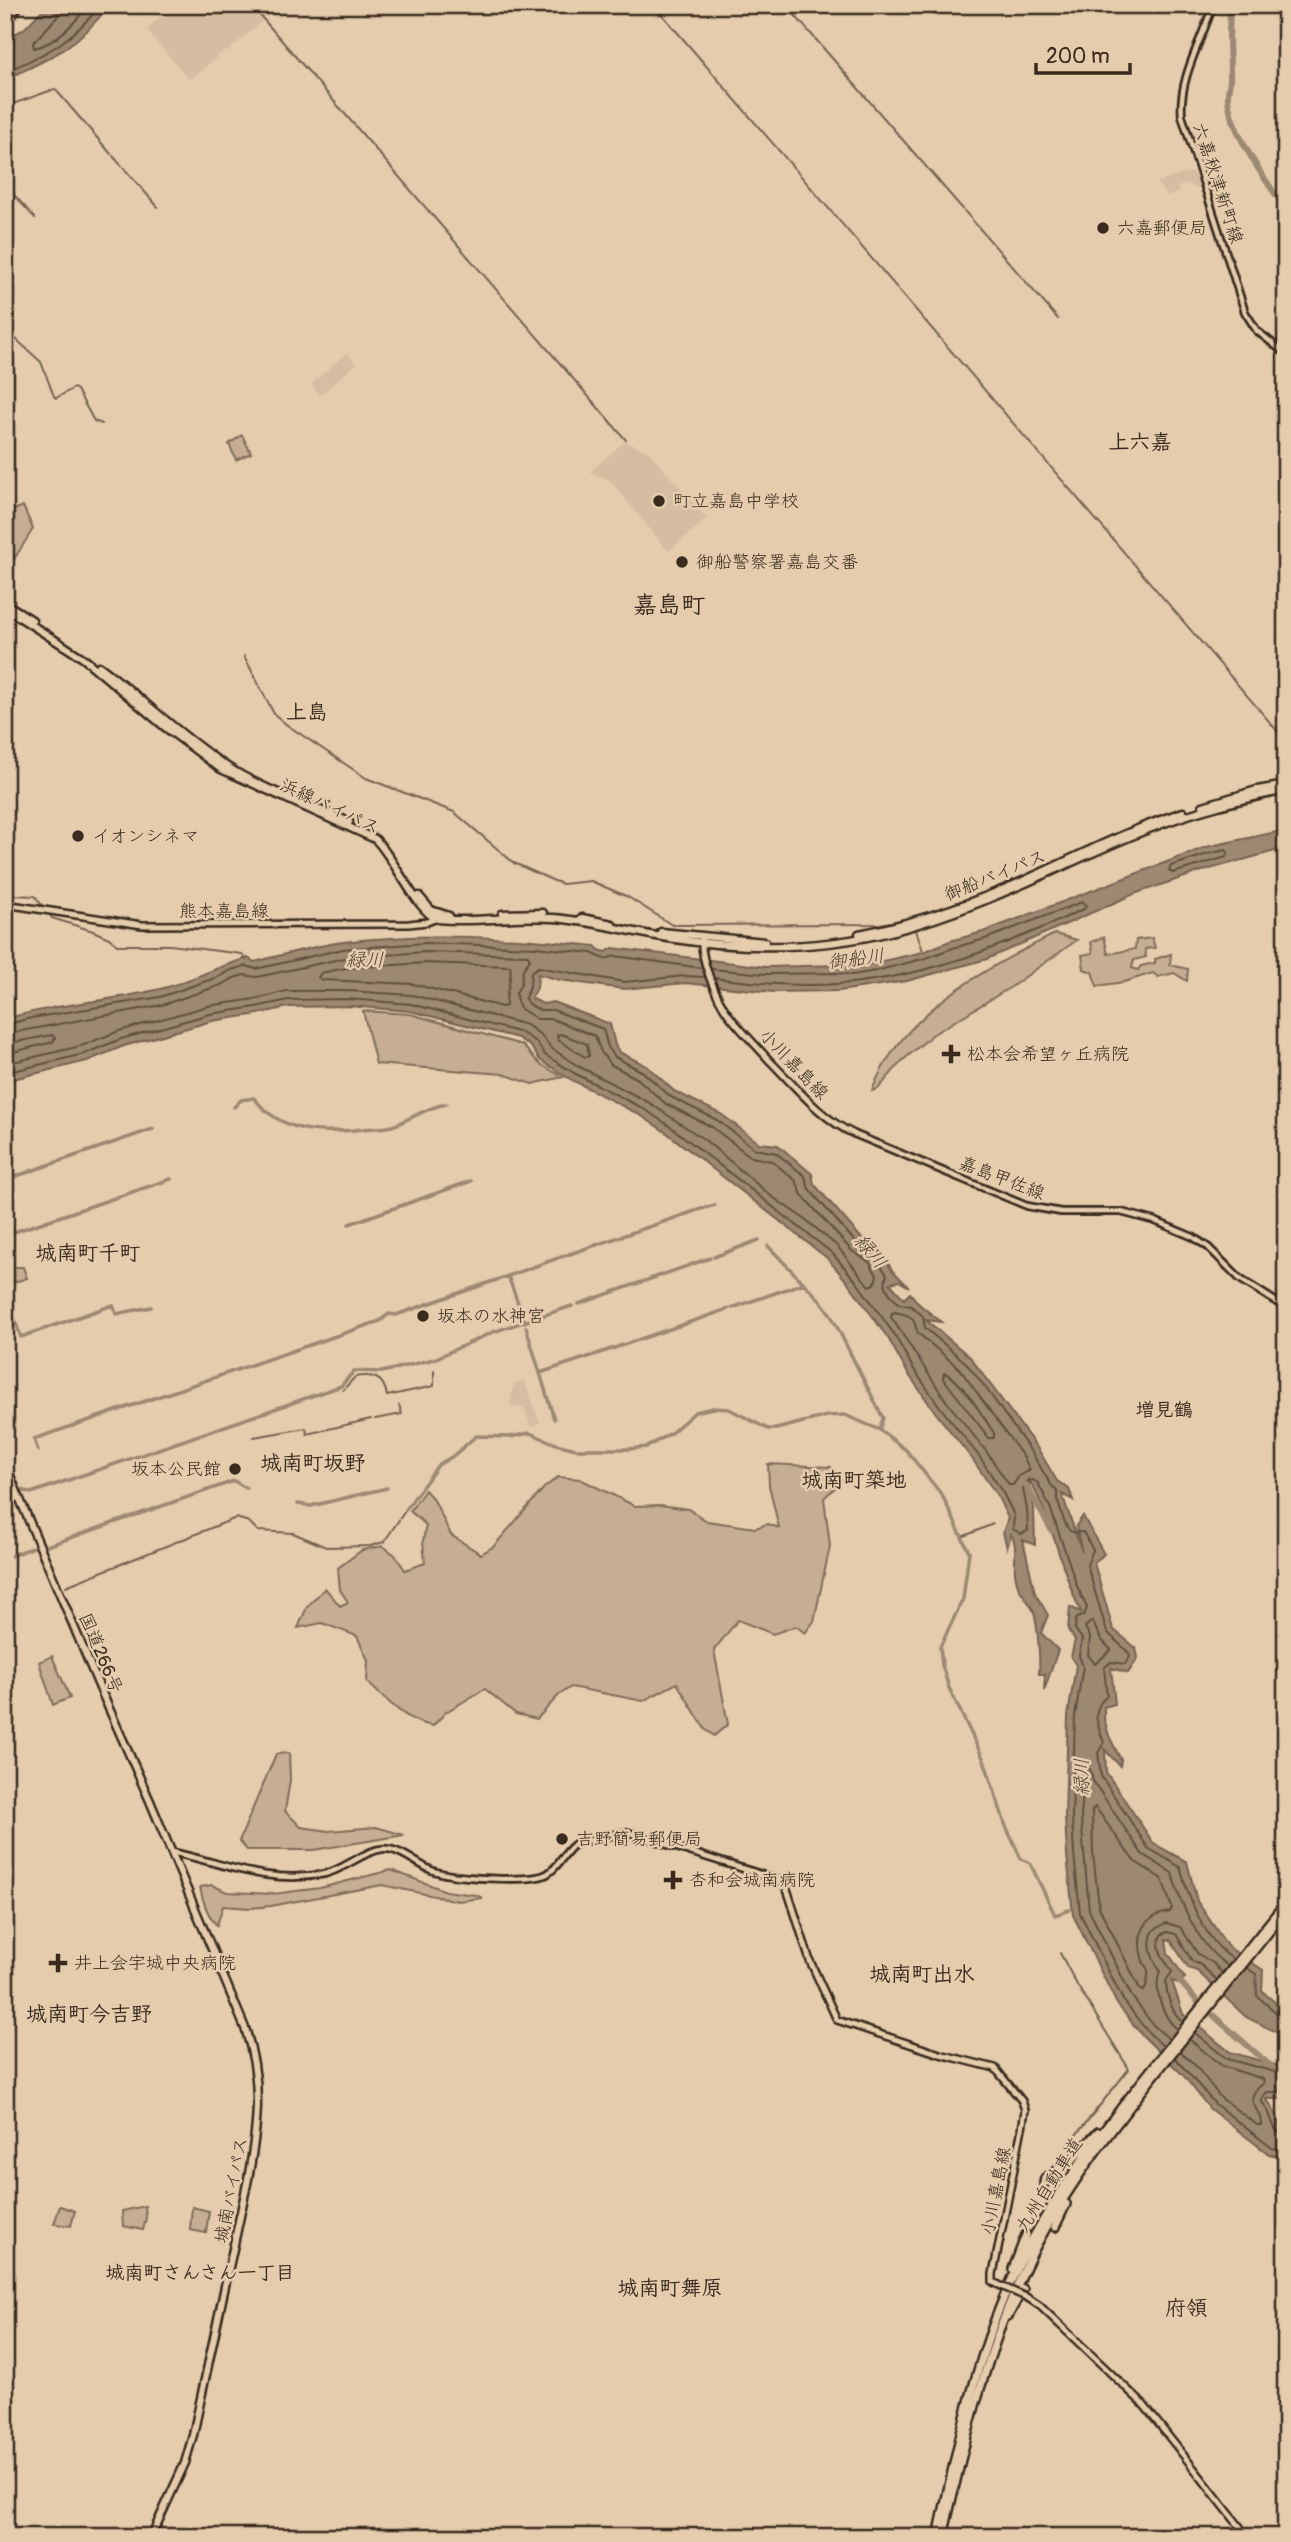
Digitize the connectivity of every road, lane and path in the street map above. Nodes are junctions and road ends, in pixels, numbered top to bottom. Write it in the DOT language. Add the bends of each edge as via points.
graph roads {
  1 [pos="20,5"];
  2 [pos="1213,5"];
  3 [pos="5,18"];
  4 [pos="1286,354"];
  5 [pos="5,603"];
  6 [pos="5,608"];
  7 [pos="1286,787"];
  8 [pos="5,904"];
  9 [pos="440,918"];
  10 [pos="703,944"];
  11 [pos="854,1134"];
  12 [pos="1286,1308"];
  13 [pos="5,1464"];
  14 [pos="172,1852"];
  15 [pos="782,1881"];
  16 [pos="1285,1905"];
  17 [pos="1112,2123"];
  18 [pos="1070,2162"];
  19 [pos="1044,2183"];
  20 [pos="1048,2195"];
  21 [pos="1055,2227"];
  22 [pos="1026,2235"];
  23 [pos="1023,2289"];
  24 [pos="989,2346"];
  25 [pos="151,2537"];
  26 [pos="938,2537"];
  27 [pos="943,2537"];
  28 [pos="1248,2537"];
  1 -- 3 [label="main road"];
  2 -- 4 [label="main road, 六嘉秋津新町線" via="1181,101 1186,134 1245,312 1258,331"];
  5 -- 9 [label="highway, 浜線バイパス" via="83,654 226,765 378,837 394,853 427,907"];
  6 -- 9 [label="highway, 浜線バイパス" via="83,658 228,773 375,839 394,860 423,909 432,918"];
  7 -- 10 [label="highway, 御船バイパス" via="1234,796 1166,818 1006,888 910,922 807,942"];
  8 -- 9 [label="main road, 熊本嘉島線" via="142,925 394,925"];
  9 -- 10 [label="highway" via="551,914"];
  10 -- 11 [label="main road, 小川嘉島線" via="718,995 739,1028 813,1104 838,1127"];
  11 -- 12 [label="main road, 嘉島甲佐線" via="1027,1206 1061,1212 1121,1212 1155,1221 1193,1237 1240,1279"];
  13 -- 14 [label="highway, 国道266号"];
  14 -- 15 [label="main road" via="268,1876 328,1873 376,1850 389,1849 440,1873 528,1878 548,1873 577,1843 627,1832"];
  14 -- 25 [label="highway, 城南バイパス" via="245,2028 258,2097 255,2142 193,2435"];
  15 -- 28 [label="main road, 小川嘉島線, bridge" via="837,2020 996,2068 1022,2101 1023,2123 993,2282 1040,2306 1143,2404"];
  16 -- 17 [label="highway, 九州自動車道"];
  17 -- 18 [label="highway" via="1090,2138"];
  17 -- 21 [label="highway"];
  17 -- 24 [label="highway, 九州自動車道" via="1067,2180 1041,2223 1005,2295"];
  18 -- 19 [label="highway"];
  18 -- 20 [label="highway"];
  22 -- 24 [label="highway"];
  23 -- 24 [label="highway"];
  24 -- 26 [label="highway, 九州自動車道" via="966,2412"];
  24 -- 27 [label="highway, 九州自動車道"];
}
